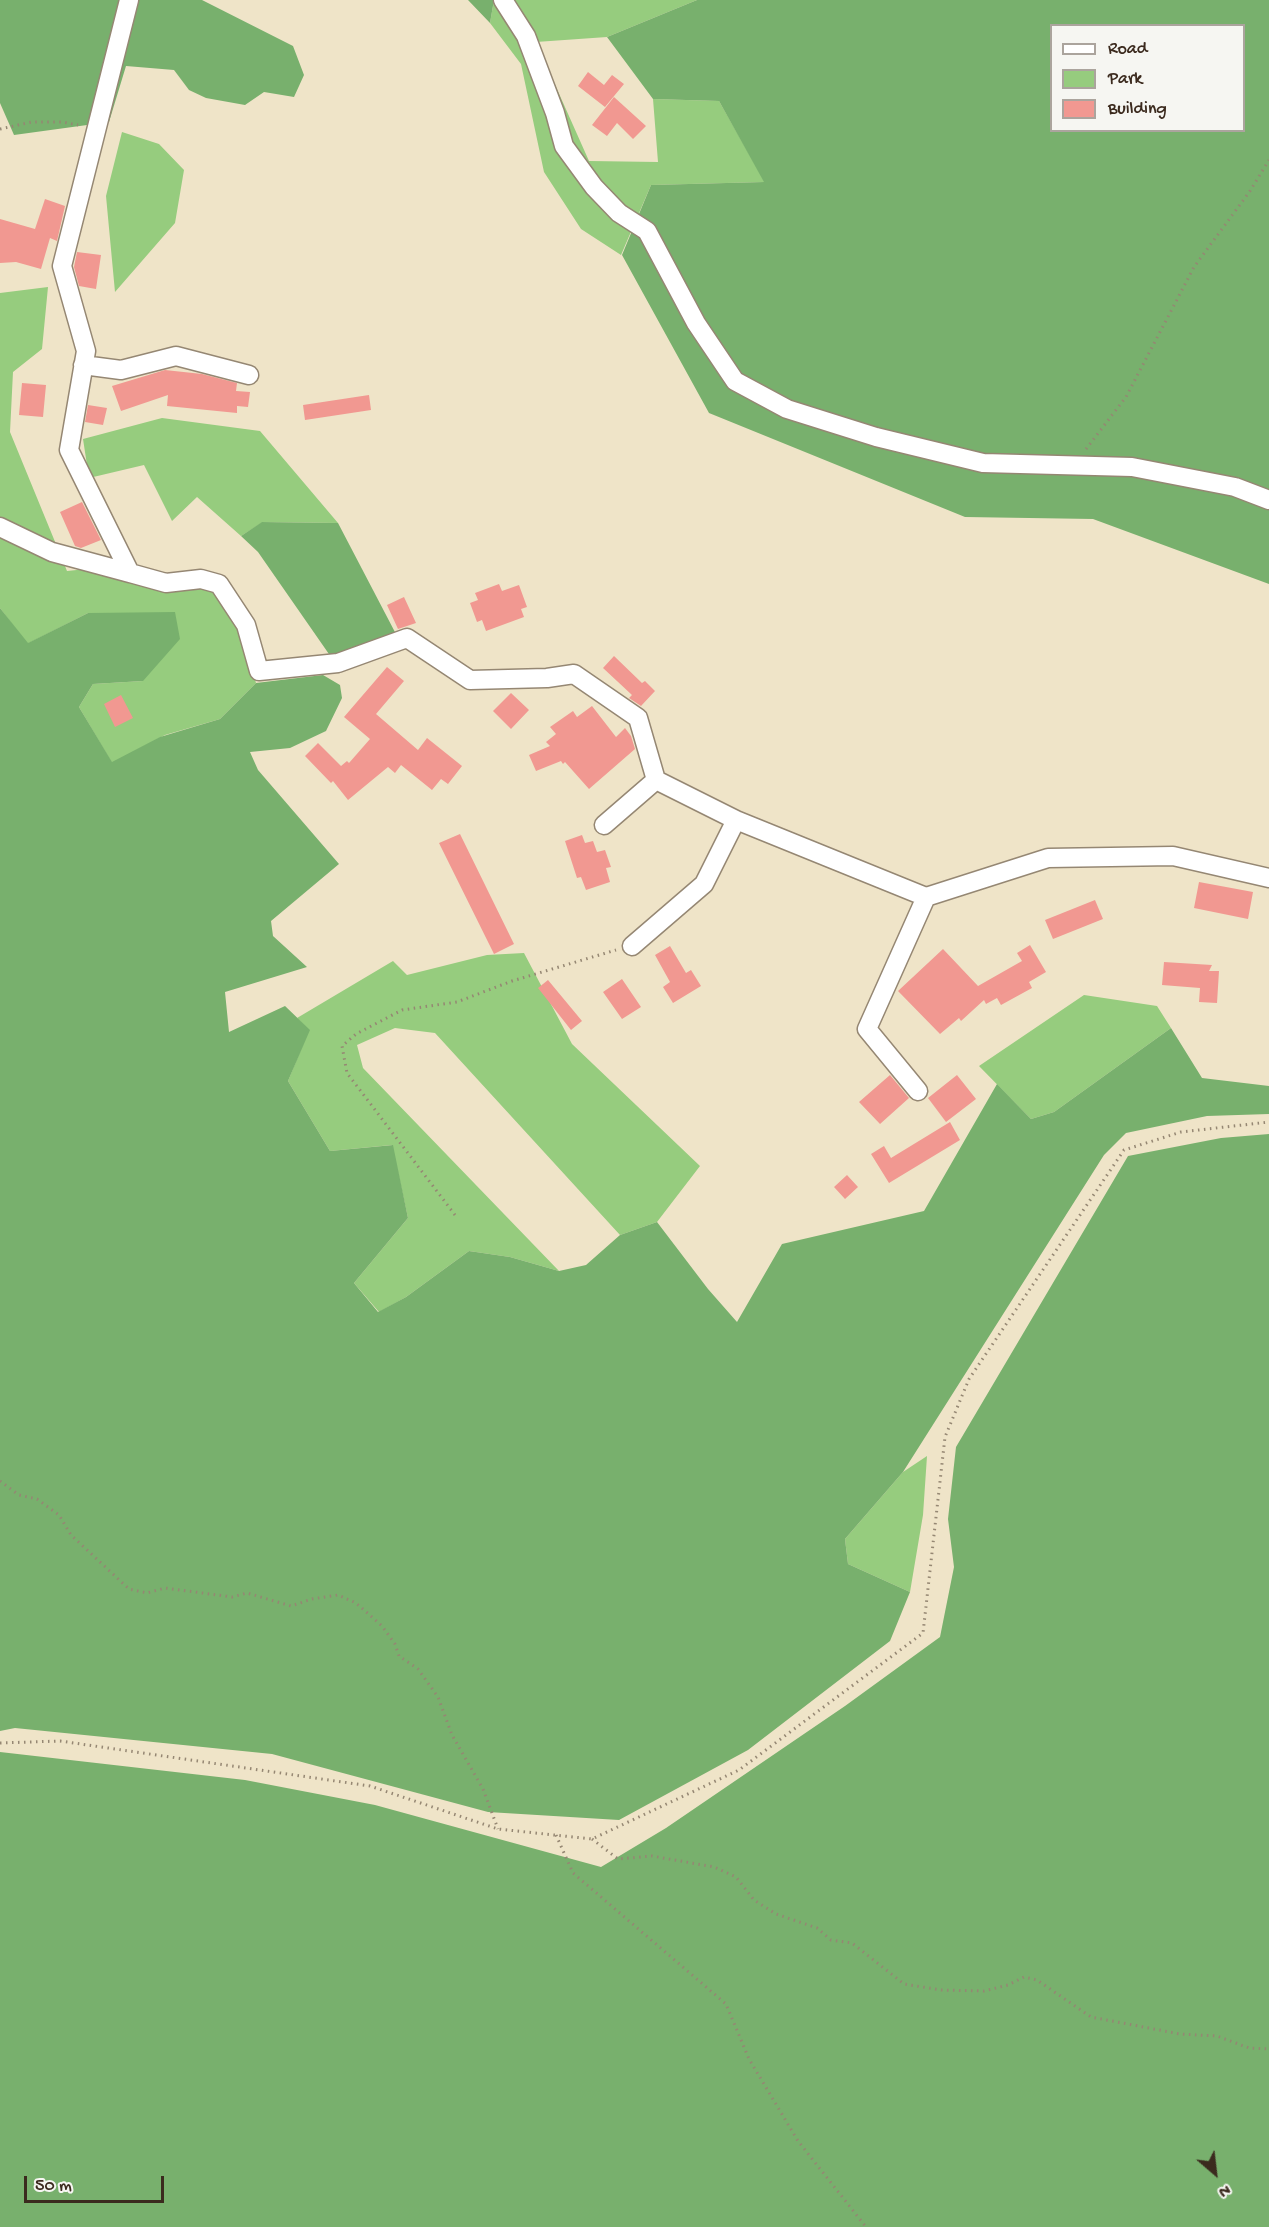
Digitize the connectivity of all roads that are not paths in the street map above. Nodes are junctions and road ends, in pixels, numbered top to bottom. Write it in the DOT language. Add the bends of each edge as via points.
graph roads {
  1 [pos="129,0"];
  2 [pos="503,0"];
  3 [pos="83,365"];
  4 [pos="249,375"];
  5 [pos="1269,500"];
  6 [pos="0,527"];
  7 [pos="130,573"];
  8 [pos="656,780"];
  9 [pos="736,820"];
  10 [pos="604,825"];
  11 [pos="1269,878"];
  12 [pos="926,897"];
  13 [pos="632,946"];
  14 [pos="918,1091"];
  1 -- 3 [label="street" via="62,266 86,351"];
  2 -- 5 [label="street" via="526,36 564,146 619,213 647,231 696,323 735,381 787,409 887,440 983,463 1132,467 1235,488"];
  3 -- 4 [label="street" via="122,370 176,356"];
  3 -- 7 [label="street" via="69,450"];
  6 -- 7 [label="street" via="52,552"];
  7 -- 8 [label="street" via="166,583 201,579 219,584 246,625 259,671 338,663 407,638 470,680 574,674 638,718"];
  8 -- 9 [label="street"];
  8 -- 10 [label="street"];
  9 -- 12 [label="street"];
  9 -- 13 [label="street" via="704,884"];
  11 -- 12 [label="street" via="1173,856 1048,858"];
  12 -- 14 [label="street" via="867,1029"];
}
